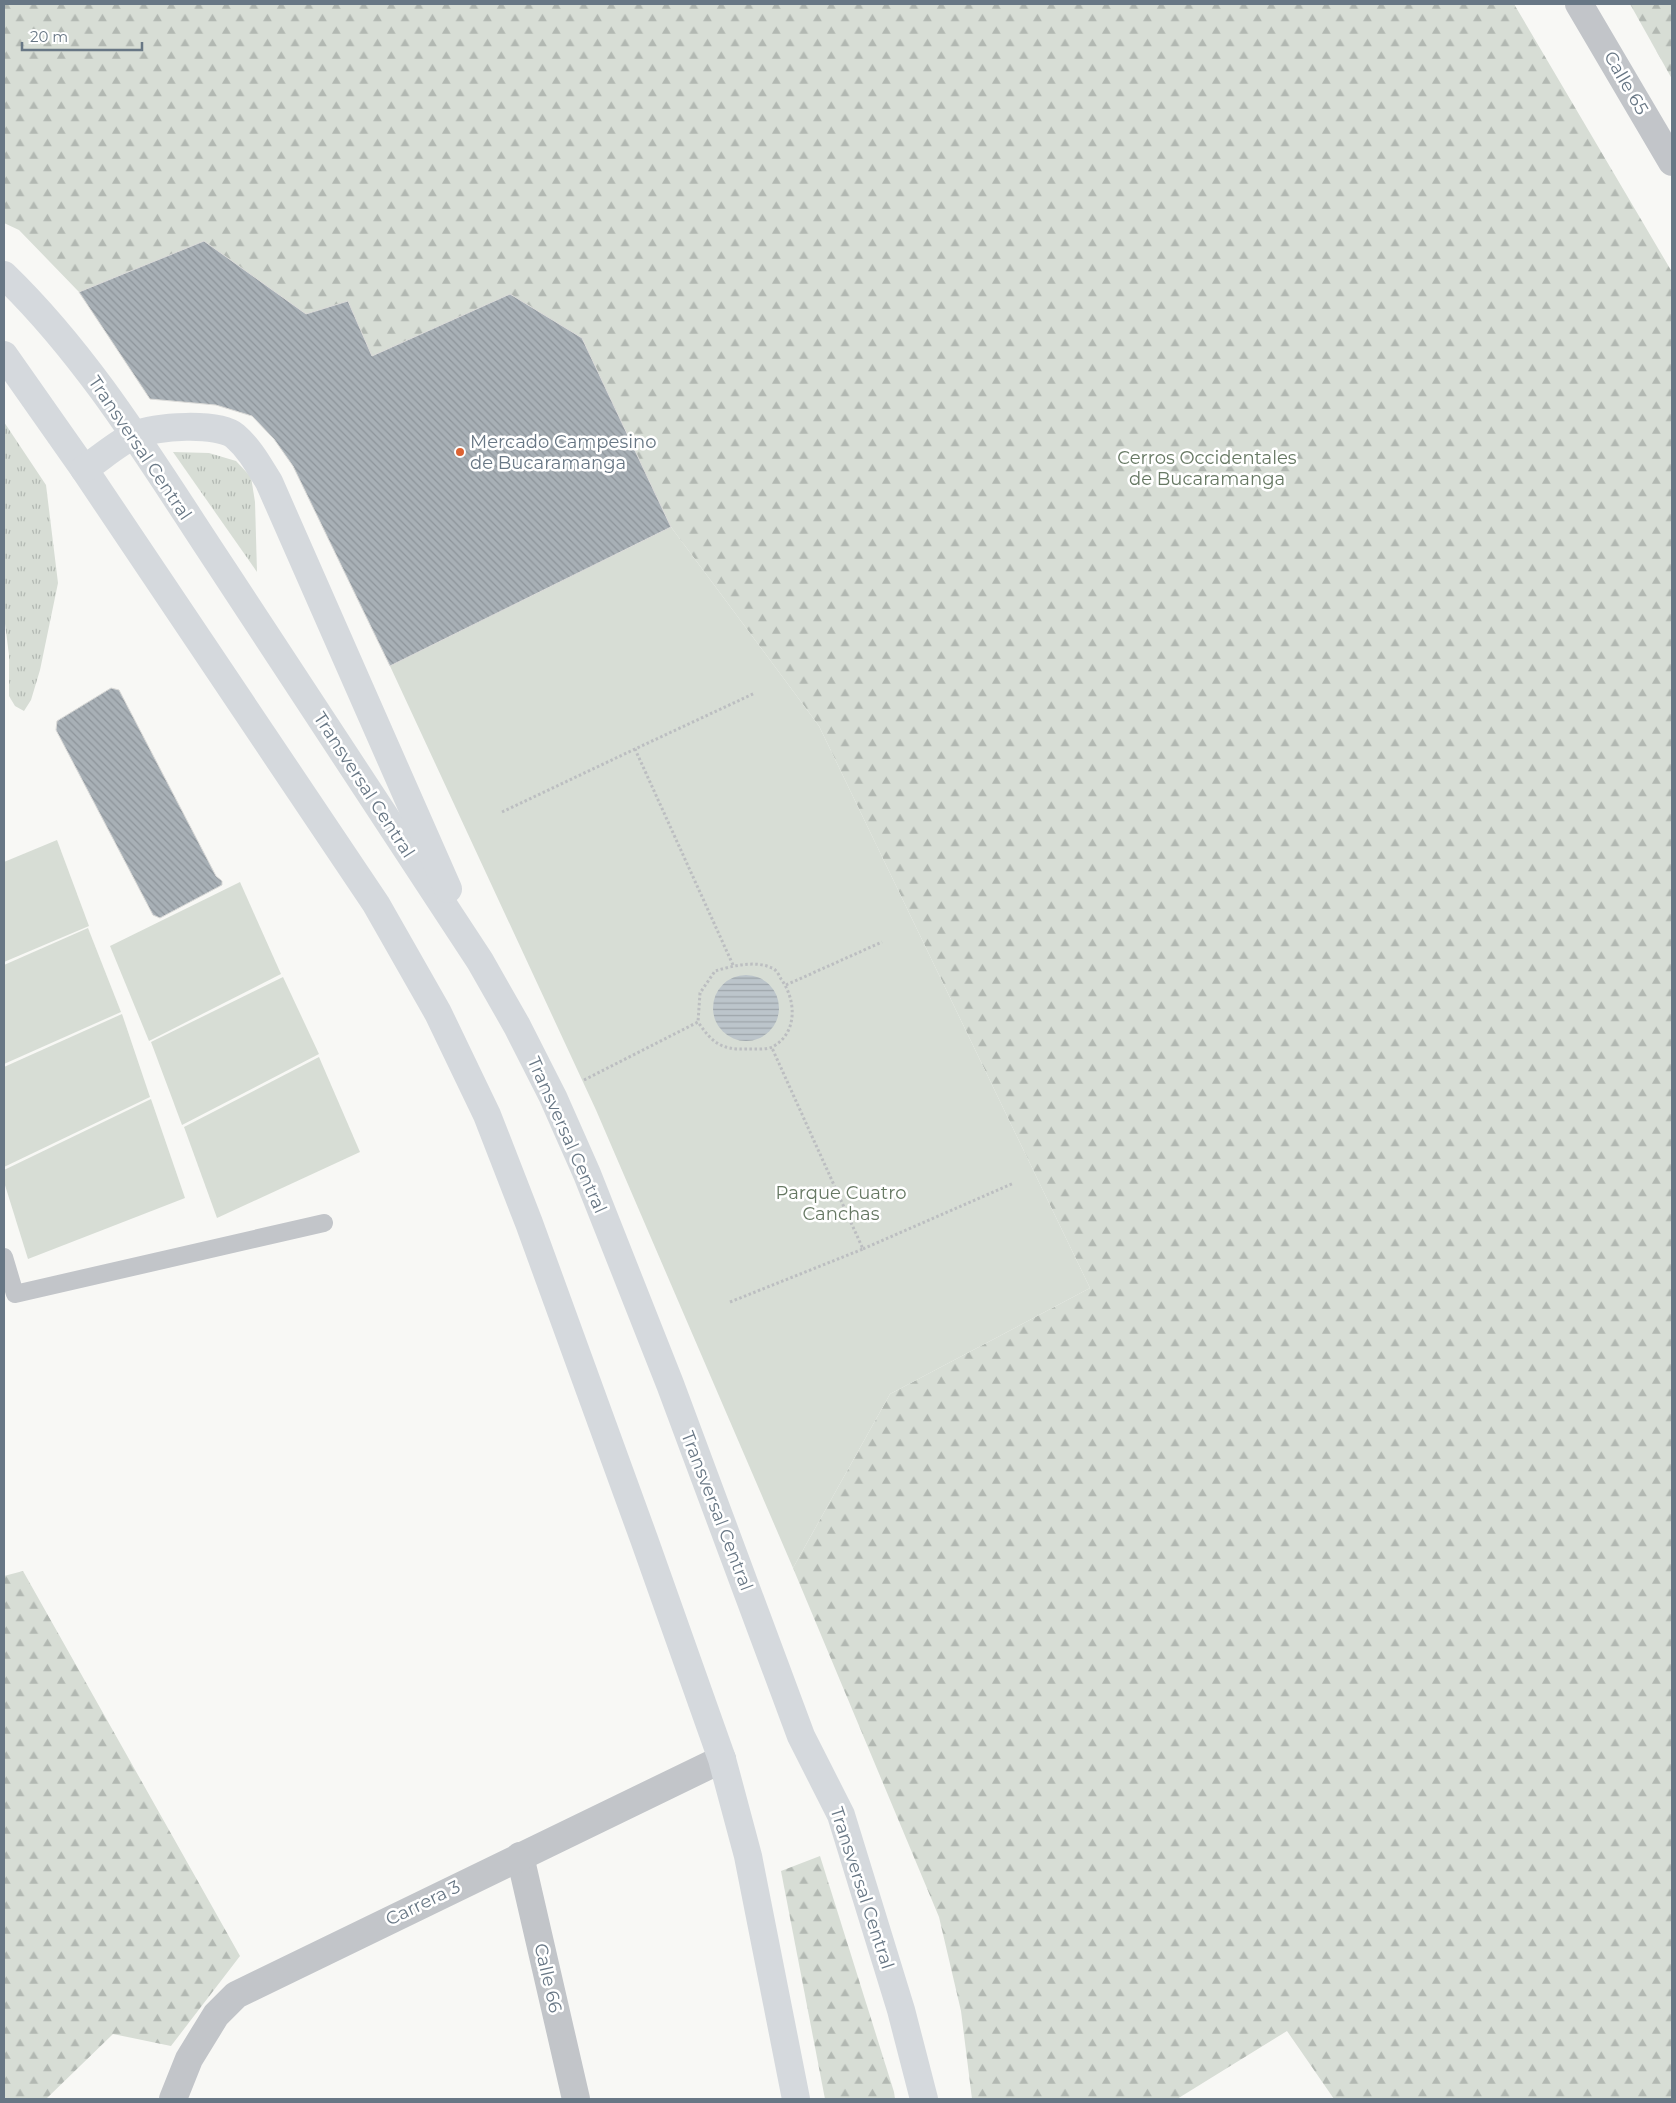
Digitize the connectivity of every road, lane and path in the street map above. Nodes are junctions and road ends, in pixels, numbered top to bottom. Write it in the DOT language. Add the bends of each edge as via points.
graph roads {
  1 [pos="1579,4"];
  2 [pos="1672,162"];
  3 [pos="4,276"];
  4 [pos="4,354"];
  5 [pos="134,435"];
  6 [pos="84,469"];
  7 [pos="755,693"];
  8 [pos="635,749"];
  9 [pos="502,812"];
  10 [pos="882,942"];
  11 [pos="480,961"];
  12 [pos="733,965"];
  13 [pos="786,985"];
  14 [pos="698,1022"];
  15 [pos="772,1048"];
  16 [pos="553,1097"];
  17 [pos="1014,1183"];
  18 [pos="324,1223"];
  19 [pos="863,1249"];
  20 [pos="4,1257"];
  21 [pos="730,1302"];
  22 [pos="722,1759"];
  23 [pos="520,1856"];
  24 [pos="173,2099"];
  25 [pos="576,2099"];
  26 [pos="796,2099"];
  27 [pos="924,2099"];
  1 -- 2 [label="street, Calle 65"];
  3 -- 5 [label="main road, Transversal Central" via="61,336"];
  4 -- 6 [label="main road"];
  5 -- 6 [label="main road"];
  5 -- 11 [label="main road, Transversal Central"];
  5 -- 11 [label="main road" via="163,428 202,427 234,435 252,454 269,482"];
  6 -- 22 [label="main road" via="376,904 438,1013 487,1115 529,1222"];
  7 -- 8 [label="path"];
  8 -- 9 [label="path"];
  8 -- 12 [label="path"];
  10 -- 13 [label="path"];
  11 -- 16 [label="main road, Transversal Central"];
  12 -- 13 [label="path" via="760,964 774,968"];
  12 -- 14 [label="path" via="715,970 700,993"];
  13 -- 15 [label="path" via="793,1019 784,1038"];
  14 -- 15 [label="path" via="711,1041 734,1050"];
  14 -- 16 [label="path"];
  15 -- 19 [label="path"];
  16 -- 27 [label="main road, Transversal Central" via="587,1174 666,1375 801,1736 841,1814 901,2010"];
  17 -- 19 [label="path"];
  18 -- 20 [label="lane" via="15,1294"];
  19 -- 21 [label="path"];
  22 -- 23 [label="street, Carrera 3"];
  22 -- 26 [label="main road" via="748,1856"];
  23 -- 24 [label="street, Carrera 3" via="236,1995 216,2015 189,2059"];
  23 -- 25 [label="street, Calle 66"];
}
